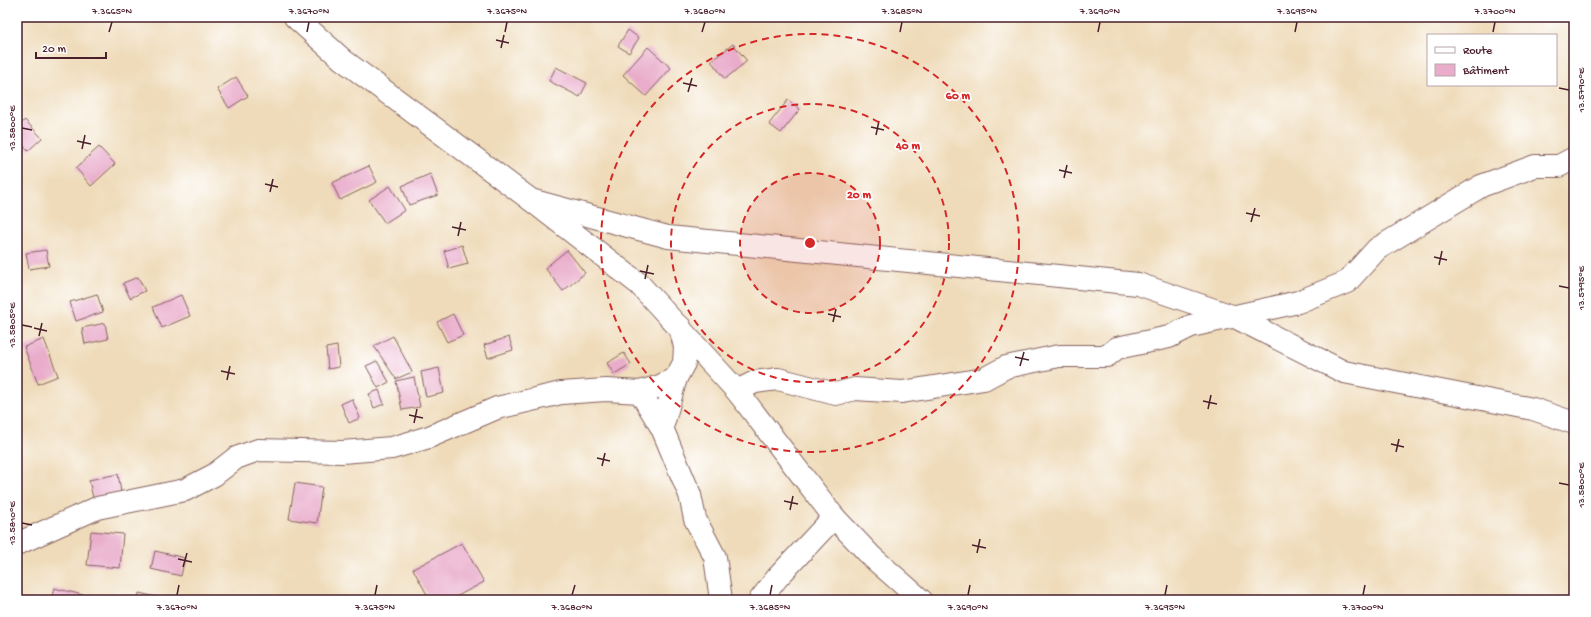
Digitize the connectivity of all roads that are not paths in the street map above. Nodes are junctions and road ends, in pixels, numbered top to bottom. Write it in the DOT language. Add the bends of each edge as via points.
graph roads {
  1 [pos="295,17"];
  2 [pos="1574,158"];
  3 [pos="531,200"];
  4 [pos="1235,317"];
  5 [pos="680,327"];
  6 [pos="676,378"];
  7 [pos="737,391"];
  8 [pos="640,392"];
  9 [pos="1574,423"];
  10 [pos="662,428"];
  11 [pos="834,517"];
  12 [pos="17,544"];
  13 [pos="920,599"];
  14 [pos="721,600"];
  15 [pos="760,600"];
  1 -- 3 [label="street" via="343,60"];
  2 -- 4 [label="street" via="1559,166 1535,166 1481,186 1377,249 1347,282 1298,302"];
  3 -- 4 [label="street" via="668,237 1138,284"];
  3 -- 5 [label="street" via="639,284"];
  4 -- 7 [label="street" via="1191,326 1169,337 1123,346 1107,356 1060,356 1006,367 984,378 936,387 902,392 855,389 836,394 778,380 755,382"];
  4 -- 9 [label="street" via="1344,372 1533,409"];
  5 -- 6 [label="street" via="685,347 684,363"];
  5 -- 7 [label="street"];
  6 -- 8 [label="street"];
  6 -- 10 [label="street"];
  7 -- 11 [label="street"];
  8 -- 10 [label="street"];
  8 -- 12 [label="street" via="561,392 497,408 429,437 392,448 342,452 258,450 236,458 214,475 185,490 97,508"];
  10 -- 14 [label="street" via="690,495 695,518 715,557"];
  11 -- 13 [label="street" via="872,557"];
  11 -- 15 [label="street"];
}
